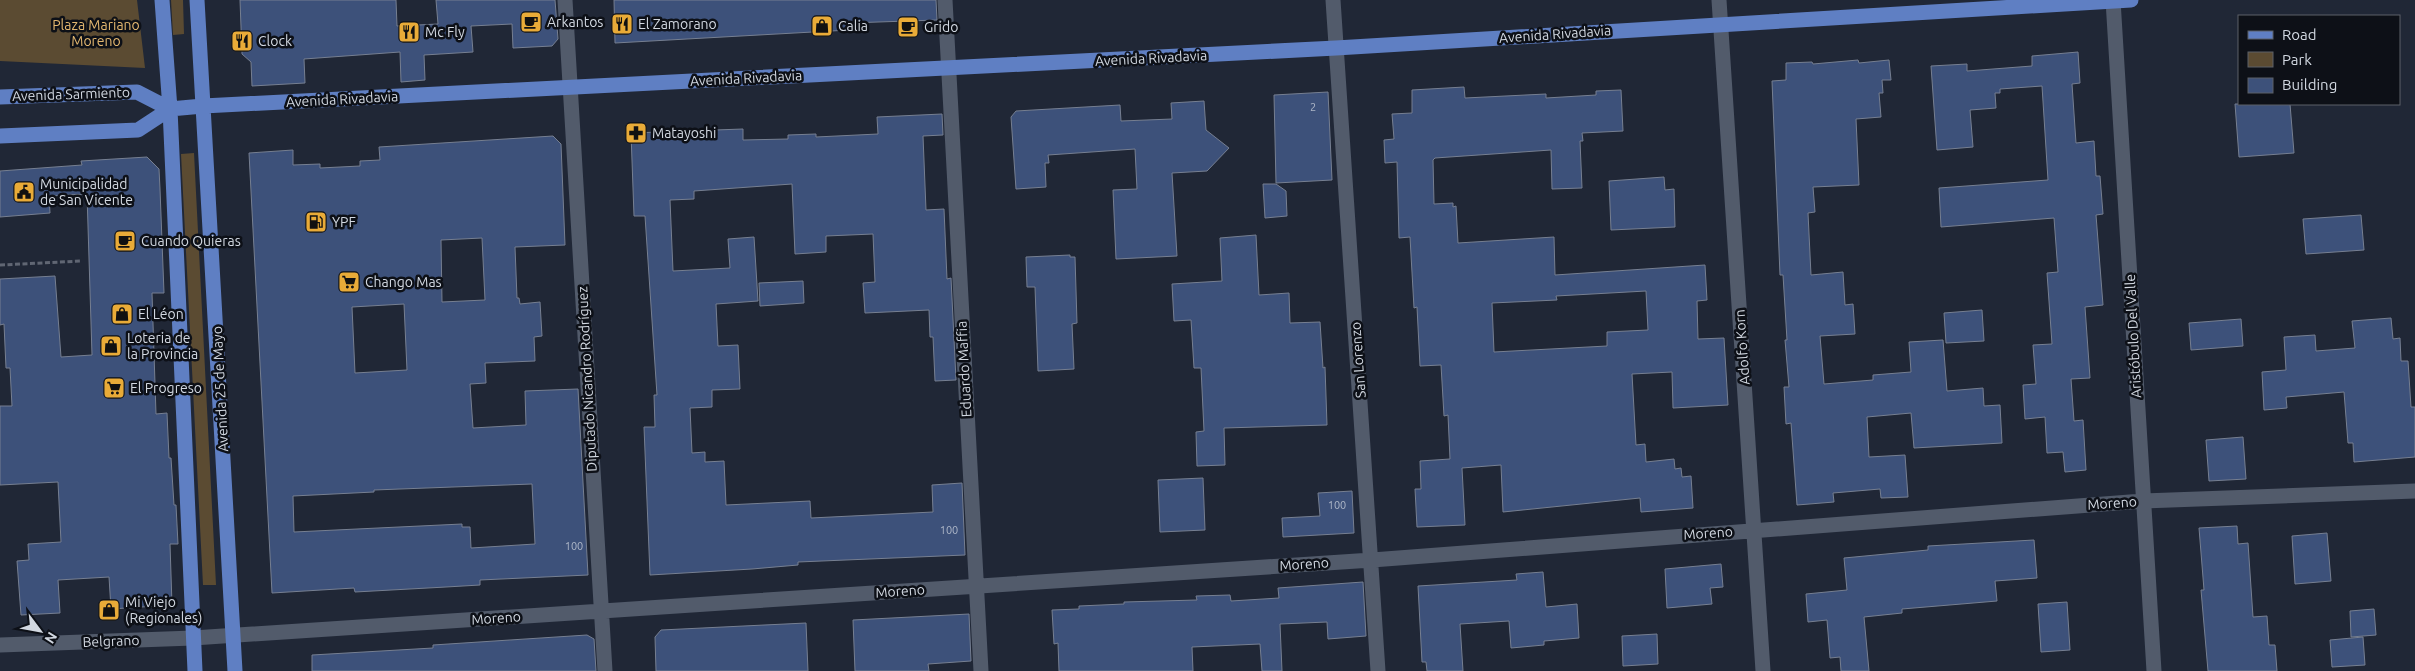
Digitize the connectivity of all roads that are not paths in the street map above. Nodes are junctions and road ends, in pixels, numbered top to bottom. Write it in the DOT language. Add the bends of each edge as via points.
graph roads {
  1 [pos="162,0"];
  2 [pos="197,0"];
  3 [pos="565,0"];
  4 [pos="946,0"];
  5 [pos="1333,0"];
  6 [pos="1719,0"];
  7 [pos="2130,0"];
  8 [pos="2113,1"];
  9 [pos="1721,24"];
  10 [pos="1336,48"];
  11 [pos="949,68"];
  12 [pos="570,86"];
  13 [pos="0,97"];
  14 [pos="203,106"];
  15 [pos="170,109"];
  16 [pos="0,136"];
  17 [pos="2415,491"];
  18 [pos="2143,501"];
  19 [pos="1754,530"];
  20 [pos="1372,560"];
  21 [pos="975,586"];
  22 [pos="601,611"];
  23 [pos="234,636"];
  24 [pos="193,638"];
  25 [pos="0,645"];
  26 [pos="194,671"];
  27 [pos="235,671"];
  28 [pos="605,671"];
  29 [pos="981,671"];
  30 [pos="1378,671"];
  31 [pos="1763,671"];
  32 [pos="2154,671"];
  1 -- 15 [label="main road"];
  2 -- 14 [label="main road, Avenida 25 de Mayo"];
  3 -- 12 [label="street, Diputado Nicandro Rodríguez"];
  4 -- 11 [label="street, Eduardo Maffia"];
  5 -- 10 [label="street, San Lorenzo"];
  6 -- 9 [label="street, Adolfo Korn"];
  7 -- 8 [label="main road, Avenida Rivadavia"];
  8 -- 9 [label="main road, Avenida Rivadavia"];
  8 -- 18 [label="street, Aristóbulo Del Valle"];
  9 -- 10 [label="main road, Avenida Rivadavia"];
  9 -- 19 [label="street, Adolfo Korn"];
  10 -- 11 [label="main road, Avenida Rivadavia"];
  10 -- 20 [label="street, San Lorenzo"];
  11 -- 12 [label="main road, Avenida Rivadavia"];
  11 -- 21 [label="street, Eduardo Maffia"];
  12 -- 14 [label="main road, Avenida Rivadavia"];
  12 -- 22 [label="street, Diputado Nicandro Rodríguez"];
  13 -- 15 [label="main road, Avenida Sarmiento" via="137,92"];
  14 -- 15 [label="main road, Avenida Rivadavia"];
  14 -- 23 [label="main road, Avenida 25 de Mayo"];
  15 -- 16 [label="main road" via="138,130"];
  15 -- 24 [label="main road"];
  17 -- 18 [label="street, Moreno"];
  18 -- 19 [label="street, Moreno"];
  18 -- 32 [label="street, Aristóbulo Del Valle"];
  19 -- 20 [label="street, Moreno"];
  19 -- 31 [label="street, Adolfo Korn"];
  20 -- 21 [label="street, Moreno"];
  20 -- 30 [label="street, San Lorenzo"];
  21 -- 22 [label="street, Moreno"];
  21 -- 29 [label="street, Eduardo Maffia"];
  22 -- 23 [label="street, Moreno"];
  22 -- 28 [label="street, Diputado Nicandro Rodríguez"];
  23 -- 24 [label="street, Moreno"];
  23 -- 27 [label="main road, Avenida 25 de Mayo"];
  24 -- 25 [label="street, Belgrano"];
  24 -- 26 [label="main road"];
}
